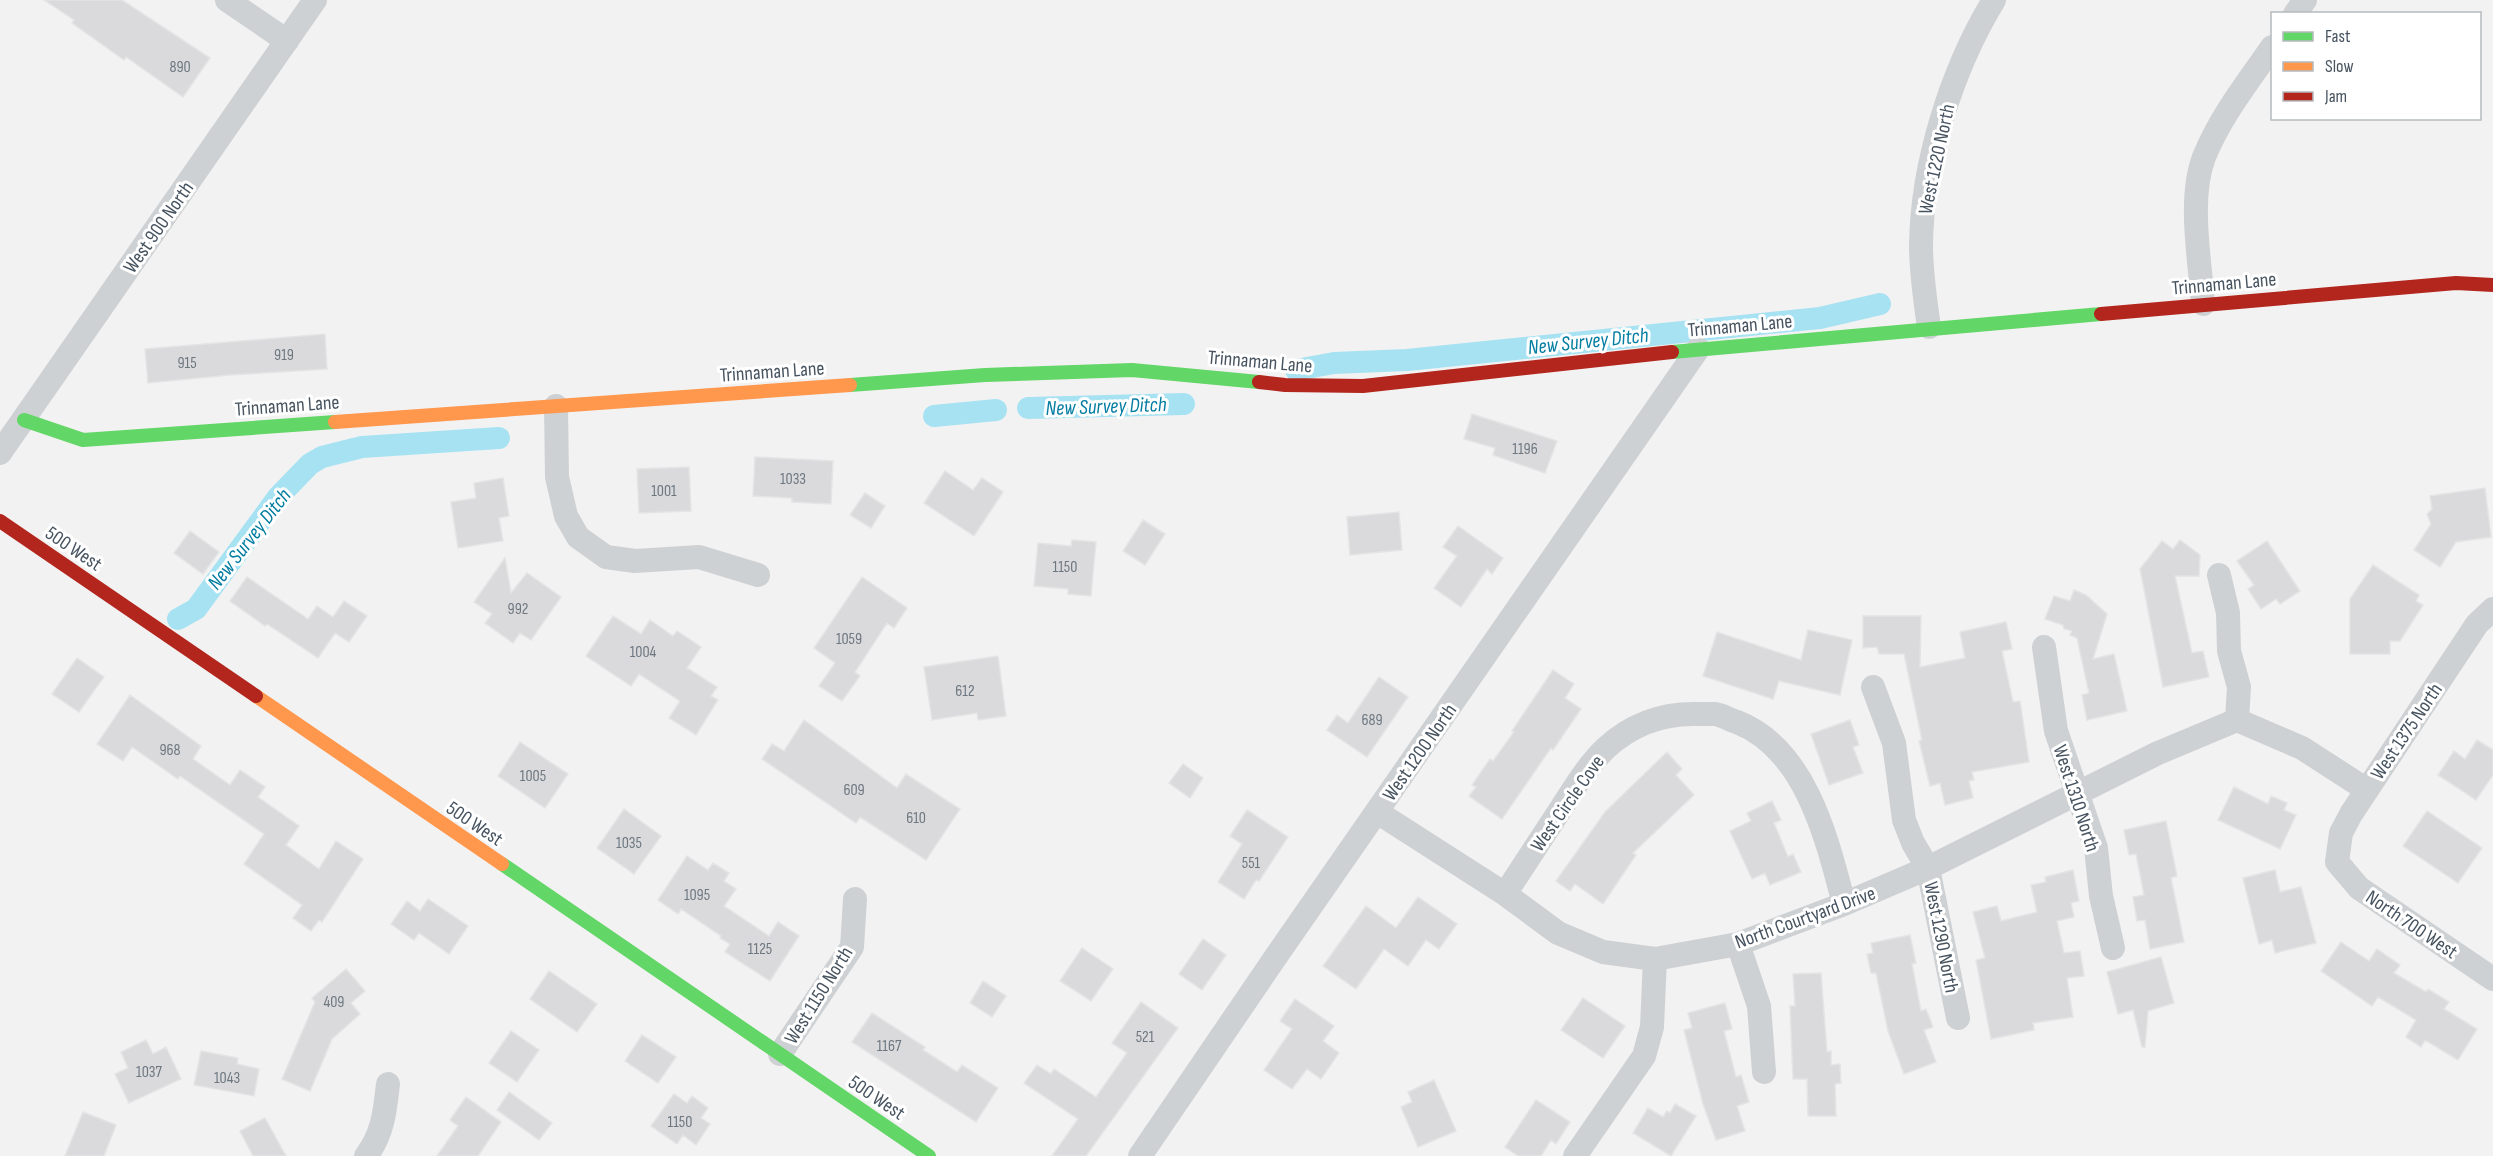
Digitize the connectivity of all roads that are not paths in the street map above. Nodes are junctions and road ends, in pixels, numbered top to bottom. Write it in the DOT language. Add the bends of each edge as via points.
graph roads {
  1 [pos="227,0"];
  2 [pos="315,0"];
  3 [pos="1994,0"];
  4 [pos="287,41"];
  5 [pos="2271,48"];
  6 [pos="2493,285"];
  7 [pos="2203,304"];
  8 [pos="1929,327"];
  9 [pos="1698,349"];
  10 [pos="556,406"];
  11 [pos="24,420"];
  12 [pos="0,453"];
  13 [pos="0,521"];
  14 [pos="758,575"];
  15 [pos="2219,575"];
  16 [pos="2493,609"];
  17 [pos="2044,647"];
  18 [pos="1873,687"];
  19 [pos="2237,720"];
  20 [pos="2367,790"];
  21 [pos="2077,793"];
  22 [pos="1377,812"];
  23 [pos="2337,862"];
  24 [pos="1928,868"];
  25 [pos="1504,894"];
  26 [pos="855,899"];
  27 [pos="1844,904"];
  28 [pos="1738,944"];
  29 [pos="2113,948"];
  30 [pos="1655,959"];
  31 [pos="2493,979"];
  32 [pos="1958,1018"];
  33 [pos="780,1054"];
  34 [pos="1764,1072"];
  35 [pos="388,1084"];
  36 [pos="366,1156"];
  37 [pos="929,1156"];
  38 [pos="1140,1156"];
  39 [pos="1575,1156"];
  1 -- 4 [label="street"];
  2 -- 4 [label="street, West 900 North"];
  3 -- 8 [label="street, West 1220 North" via="1950,92 1925,195 1921,244"];
  4 -- 11 [label="street, West 900 North"];
  5 -- 7 [label="street" via="2220,124 2203,159 2196,201"];
  6 -- 7 [label="street, Trinnaman Lane" via="2456,283"];
  7 -- 8 [label="street, Trinnaman Lane"];
  8 -- 9 [label="street, Trinnaman Lane"];
  9 -- 10 [label="street, Trinnaman Lane" via="1363,386 1285,385 1132,370 985,375"];
  9 -- 22 [label="street, West 1200 North"];
  10 -- 11 [label="street, Trinnaman Lane" via="83,440"];
  10 -- 14 [label="street" via="557,477 566,516 578,537 606,557 635,561 699,557"];
  11 -- 12 [label="street, West 900 North"];
  13 -- 33 [label="street, 500 West"];
  15 -- 19 [label="street" via="2228,613 2229,651 2239,687"];
  16 -- 20 [label="street, West 1375 North" via="2478,624"];
  17 -- 21 [label="street, West 1310 North" via="2056,731"];
  18 -- 24 [label="street, West 1290 North" via="1894,743 1904,820"];
  19 -- 20 [label="street" via="2302,748"];
  19 -- 21 [label="street, North Courtyard Drive"];
  20 -- 23 [label="street, West 1375 North" via="2341,834"];
  21 -- 24 [label="street, North Courtyard Drive"];
  21 -- 29 [label="street, West 1310 North" via="2096,848 2101,896"];
  22 -- 25 [label="street, North Courtyard Drive"];
  22 -- 38 [label="street, West 1200 North"];
  23 -- 31 [label="street, North 700 West" via="2359,888"];
  24 -- 27 [label="street, North Courtyard Drive"];
  24 -- 32 [label="street, West 1290 North"];
  25 -- 27 [label="street, West Circle Cove" via="1604,749 1642,723 1678,714 1717,714 1748,727 1773,744 1797,773 1833,859"];
  25 -- 30 [label="street, North Courtyard Drive" via="1557,933 1603,952"];
  26 -- 33 [label="street, West 1150 North" via="852,947"];
  27 -- 28 [label="street, North Courtyard Drive"];
  28 -- 30 [label="street, North Courtyard Drive"];
  28 -- 34 [label="street" via="1759,1006"];
  30 -- 39 [label="street" via="1652,1027 1644,1056"];
  33 -- 37 [label="street, 500 West"];
  35 -- 36 [label="street" via="384,1119"];
}
